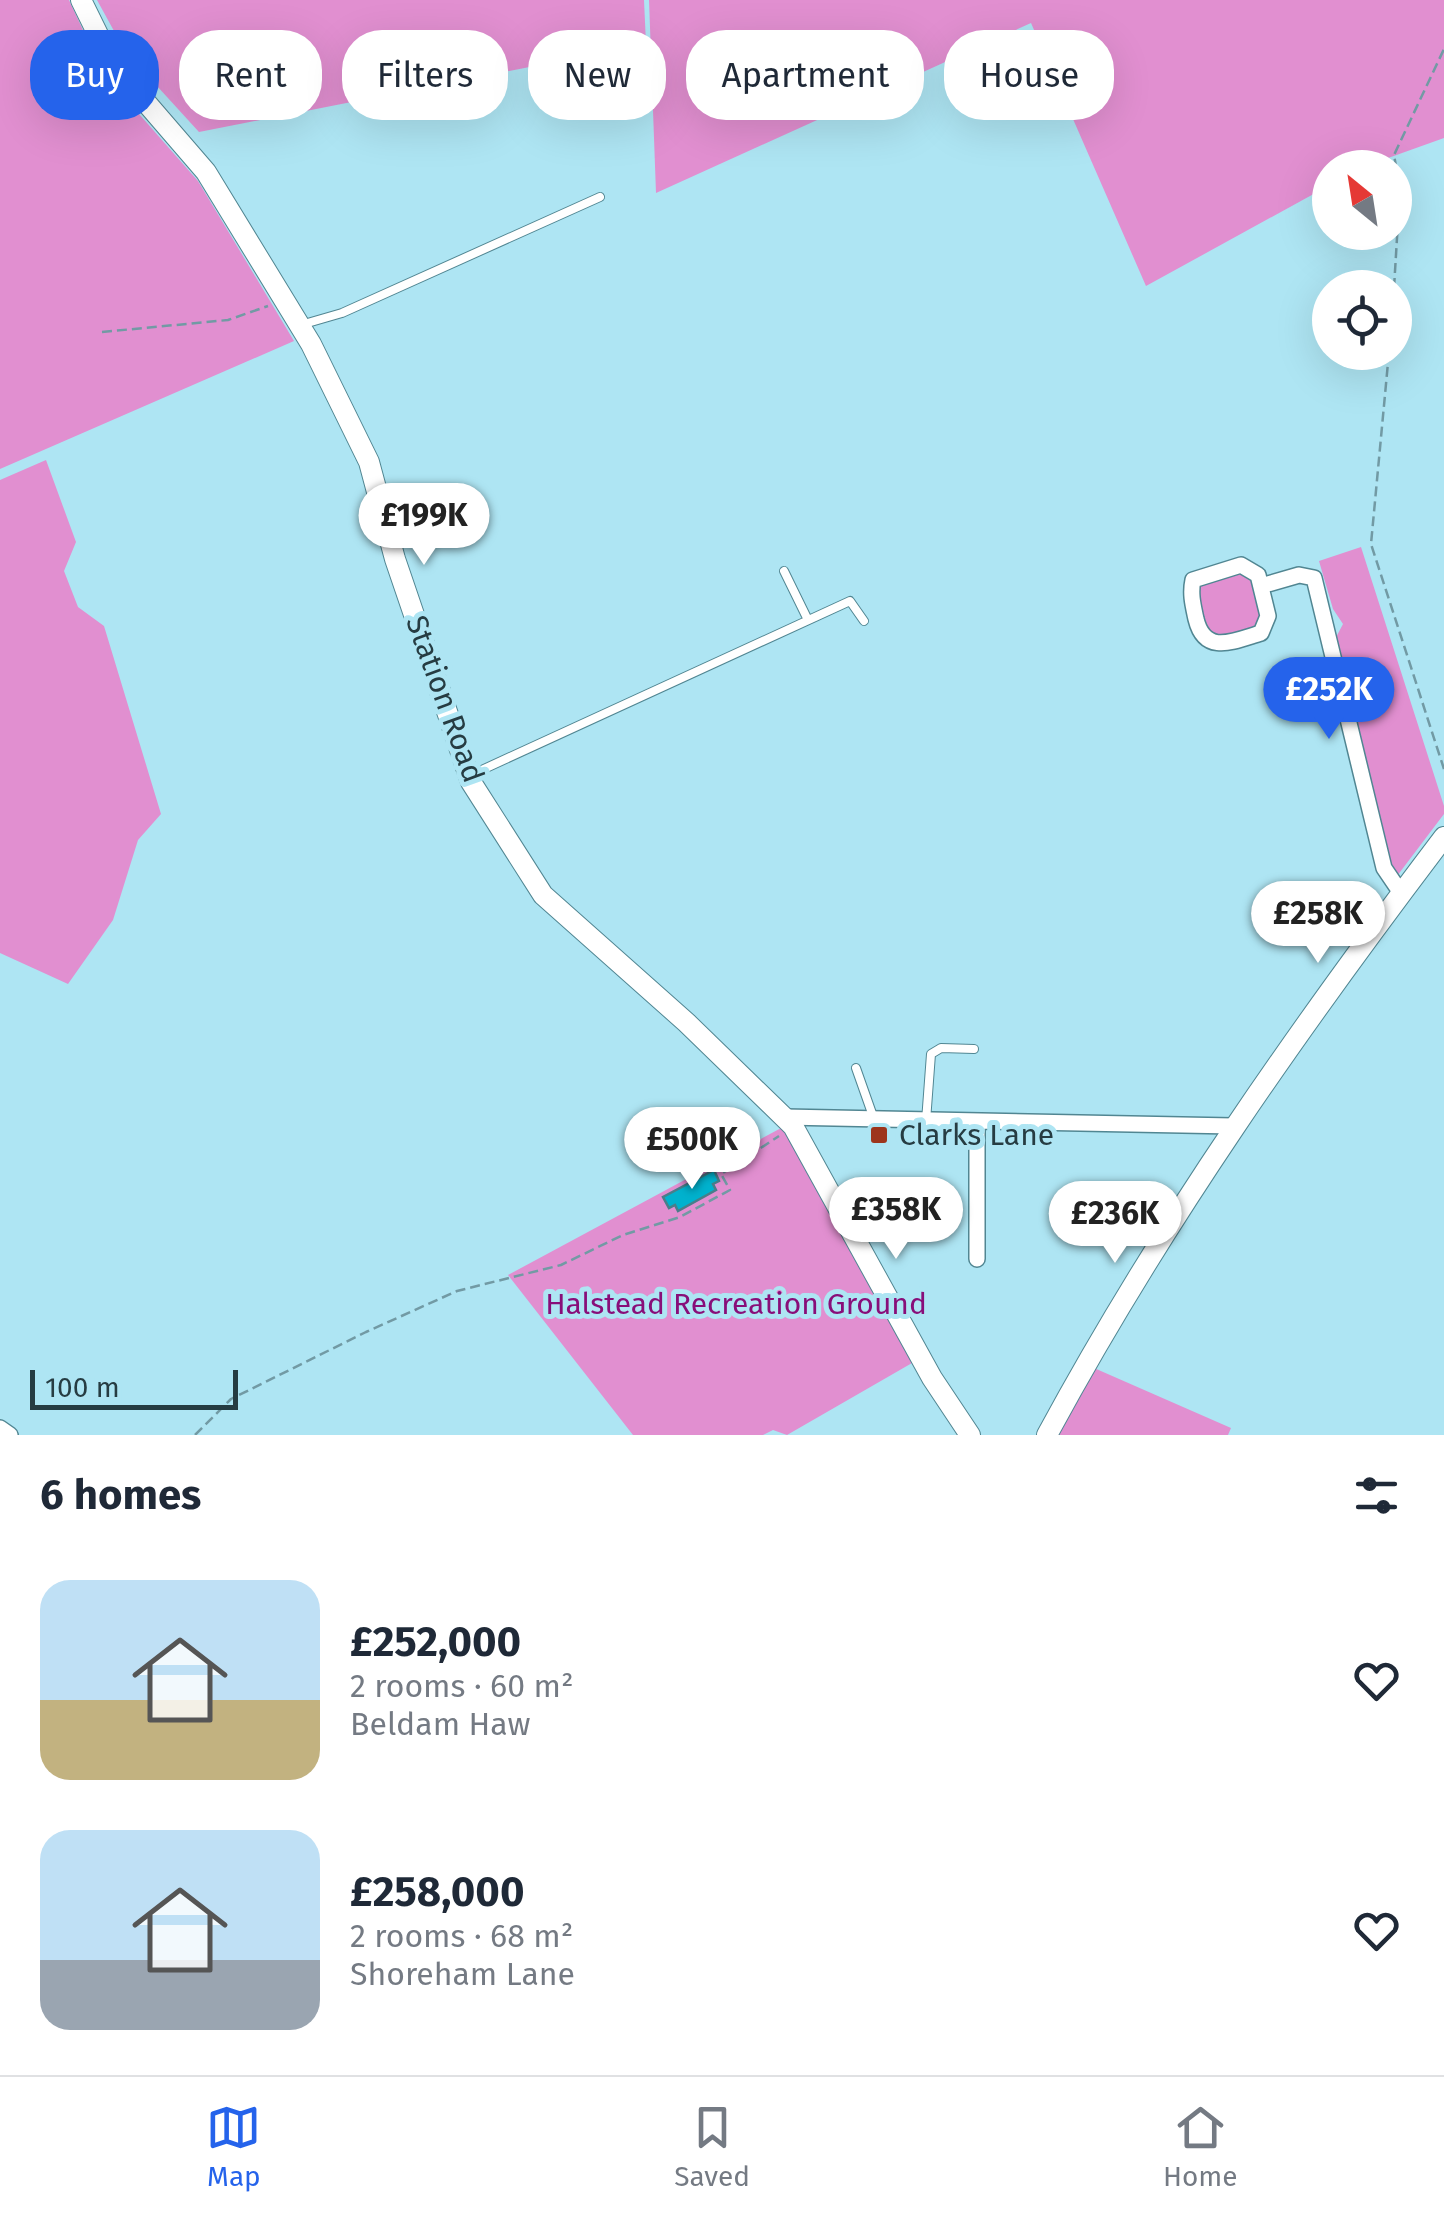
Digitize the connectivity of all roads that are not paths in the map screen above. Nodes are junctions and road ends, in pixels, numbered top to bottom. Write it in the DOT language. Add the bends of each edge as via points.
graph roads {
  1 [pos="81,0"];
  2 [pos="600,197"];
  3 [pos="300,326"];
  4 [pos="784,571"];
  5 [pos="1261,586"];
  6 [pos="808,620"];
  7 [pos="864,620"];
  8 [pos="469,776"];
  9 [pos="1444,836"];
  10 [pos="1401,893"];
  11 [pos="974,1050"];
  12 [pos="856,1068"];
  13 [pos="874,1119"];
  14 [pos="926,1121"];
  15 [pos="789,1122"];
  16 [pos="978,1123"];
  17 [pos="1234,1126"];
  18 [pos="977,1259"];
  19 [pos="0,1428"];
  20 [pos="10,1435"];
  21 [pos="970,1435"];
  22 [pos="1047,1435"];
  1 -- 3 [label="street, Station Road" via="112,63 206,172"];
  2 -- 3 [label="lane"];
  3 -- 8 [label="street, Station Road" via="369,462"];
  4 -- 6 [label="lane"];
  5 -- 5 [label="street" via="1258,575 1241,564 1193,580 1193,604 1206,641 1218,646 1260,633 1268,616"];
  5 -- 10 [label="street" via="1298,575 1314,578 1384,868"];
  6 -- 7 [label="lane" via="850,601"];
  6 -- 8 [label="lane"];
  8 -- 15 [label="street, Station Road" via="543,895"];
  9 -- 10 [label="street"];
  10 -- 17 [label="street"];
  11 -- 14 [label="lane" via="941,1048 931,1054"];
  12 -- 13 [label="lane"];
  13 -- 14 [label="street"];
  13 -- 15 [label="street"];
  14 -- 16 [label="street"];
  15 -- 21 [label="street, Station Road"];
  16 -- 17 [label="street"];
  16 -- 18 [label="street"];
  17 -- 22 [label="street" via="1115,1310"];
  19 -- 20 [label="street"];
}
